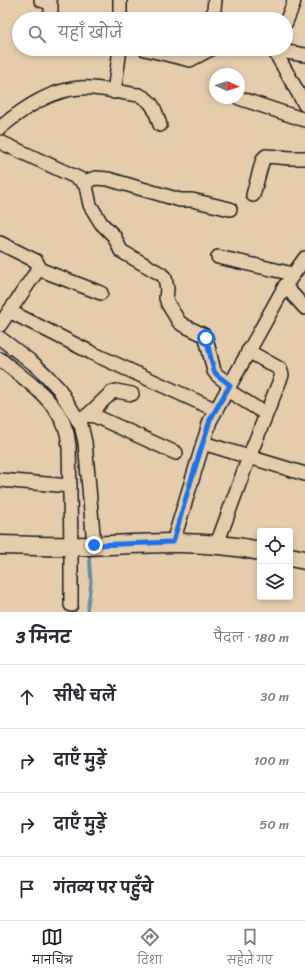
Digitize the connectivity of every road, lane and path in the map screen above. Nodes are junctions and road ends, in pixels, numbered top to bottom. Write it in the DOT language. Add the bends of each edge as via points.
graph roads {
  1 [pos="41,0"];
  2 [pos="120,0"];
  3 [pos="215,0"];
  4 [pos="294,0"];
  5 [pos="51,12"];
  6 [pos="120,12"];
  7 [pos="214,12"];
  8 [pos="290,12"];
  9 [pos="293,53"];
  10 [pos="305,55"];
  11 [pos="119,56"];
  12 [pos="173,56"];
  13 [pos="198,56"];
  14 [pos="276,56"];
  15 [pos="114,92"];
  16 [pos="245,100"];
  17 [pos="305,106"];
  18 [pos="305,120"];
  19 [pos="160,125"];
  20 [pos="0,128"];
  21 [pos="0,142"];
  22 [pos="305,158"];
  23 [pos="83,182"];
  24 [pos="253,195"];
  25 [pos="230,209"];
  26 [pos="0,243"];
  27 [pos="218,257"];
  28 [pos="305,258"];
  29 [pos="41,270"];
  30 [pos="293,274"];
  31 [pos="285,286"];
  32 [pos="101,293"];
  33 [pos="305,308"];
  34 [pos="9,311"];
  35 [pos="0,325"];
  36 [pos="0,338"];
  37 [pos="248,351"];
  38 [pos="0,359"];
  39 [pos="228,387"];
  40 [pos="132,394"];
  41 [pos="216,410"];
  42 [pos="266,414"];
  43 [pos="82,417"];
  44 [pos="203,443"];
  45 [pos="176,452"];
  46 [pos="249,457"];
  47 [pos="305,474"];
  48 [pos="0,480"];
  49 [pos="70,486"];
  50 [pos="173,542"];
  51 [pos="217,544"];
  52 [pos="0,546"];
  53 [pos="83,546"];
  54 [pos="257,549"];
  55 [pos="293,558"];
  56 [pos="305,560"];
  57 [pos="71,605"];
  1 -- 5 [label="street" via="50,3"];
  2 -- 6 [label="street"];
  3 -- 7 [label="street"];
  4 -- 8 [label="street"];
  9 -- 10 [label="street"];
  11 -- 15 [label="street"];
  12 -- 13 [label="street" via="190,60"];
  14 -- 17 [label="street"];
  15 -- 19 [label="street" via="138,95 152,103"];
  15 -- 20 [label="street" via="80,88 47,96"];
  16 -- 18 [label="street"];
  21 -- 23 [label="street"];
  22 -- 24 [label="street" via="266,156"];
  23 -- 25 [label="street" via="96,178 108,179 180,200 192,200"];
  23 -- 39 [label="street" via="90,205 101,223 114,236 121,251 165,278 166,298 178,322 204,335 214,371"];
  26 -- 29 [label="street" via="36,261"];
  27 -- 30 [label="street"];
  28 -- 30 [label="street"];
  29 -- 32 [label="street"];
  29 -- 34 [label="street" via="35,272"];
  30 -- 31 [label="street"];
  31 -- 33 [label="street"];
  31 -- 37 [label="street"];
  34 -- 35 [label="street"];
  34 -- 41 [label="street" via="94,354"];
  36 -- 43 [label="street" via="46,375"];
  37 -- 39 [label="street"];
  37 -- 42 [label="street" via="282,372"];
  38 -- 49 [label="street" via="39,391 56,410 64,424 69,446"];
  39 -- 41 [label="street"];
  39 -- 42 [label="street"];
  40 -- 43 [label="street" via="116,391 111,393"];
  41 -- 44 [label="street"];
  42 -- 46 [label="street"];
  43 -- 45 [label="street" via="95,416"];
  43 -- 53 [label="street" via="80,425 85,442"];
  44 -- 46 [label="street"];
  44 -- 50 [label="street"];
  46 -- 47 [label="street"];
  46 -- 51 [label="street"];
  48 -- 49 [label="street"];
  49 -- 53 [label="street"];
  50 -- 51 [label="street"];
  50 -- 53 [label="street"];
  51 -- 54 [label="street"];
  52 -- 53 [label="street"];
  53 -- 57 [label="street"];
  55 -- 56 [label="street"];
}
